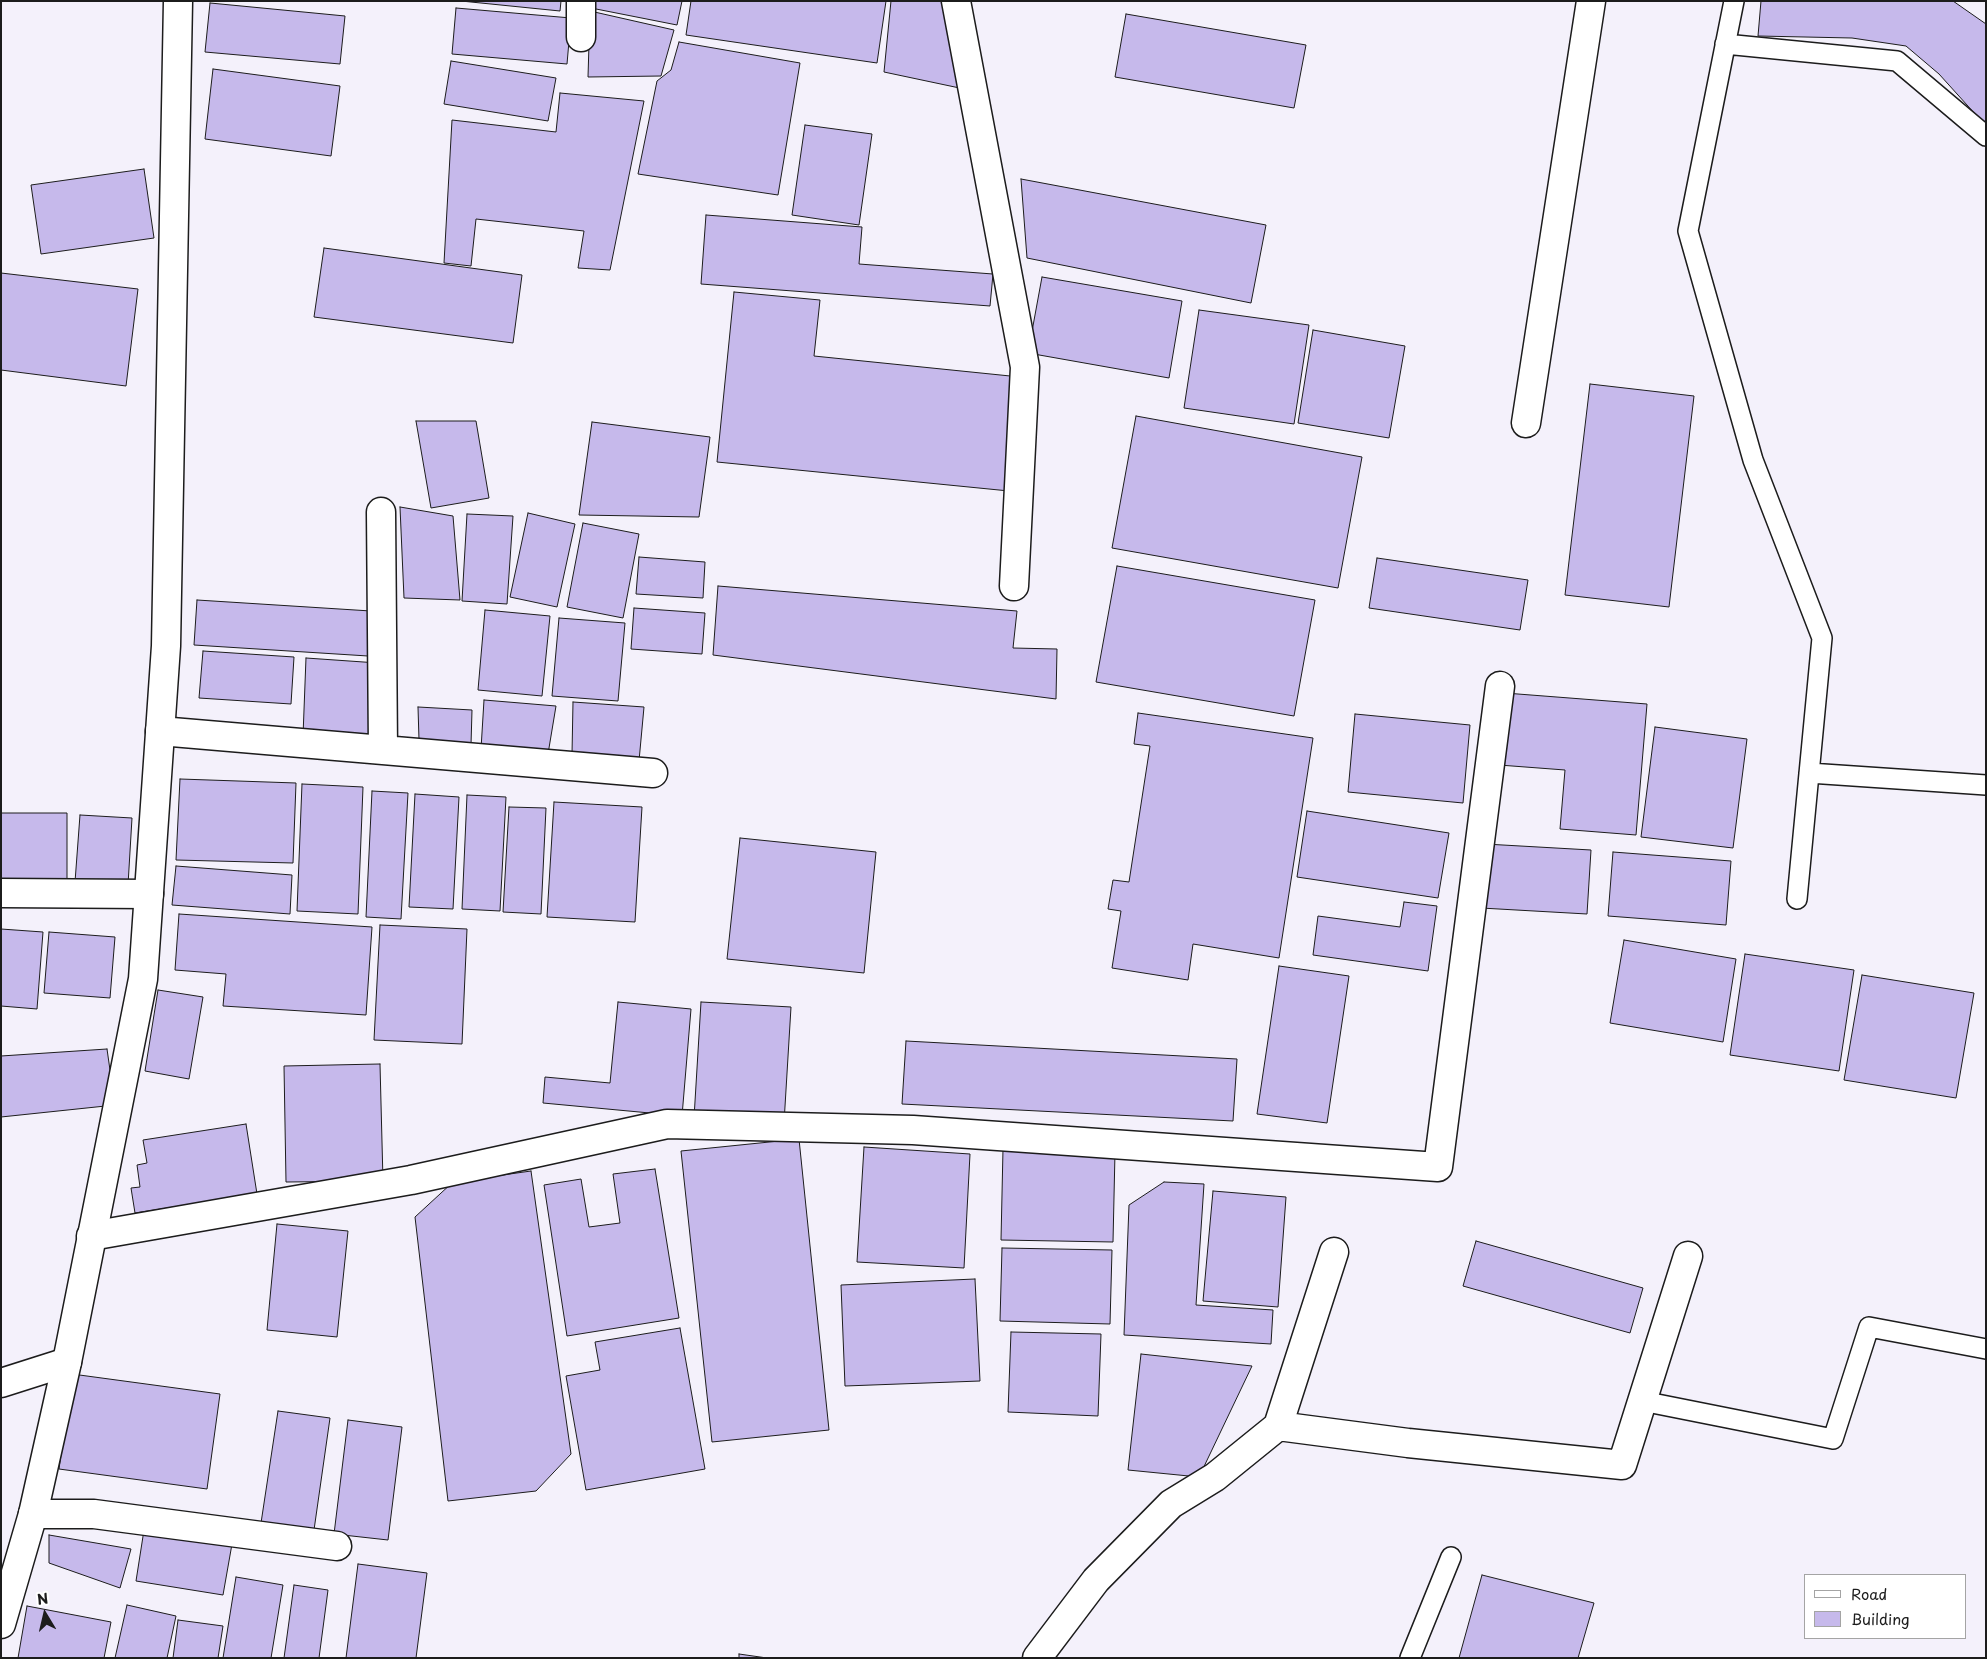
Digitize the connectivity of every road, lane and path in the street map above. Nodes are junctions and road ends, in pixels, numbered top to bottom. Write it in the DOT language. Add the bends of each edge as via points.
graph roads {
  1 [pos="178,1"];
  2 [pos="581,1"];
  3 [pos="956,1"];
  4 [pos="1591,1"];
  5 [pos="1734,1"];
  6 [pos="581,38"];
  7 [pos="1725,44"];
  8 [pos="1986,136"];
  9 [pos="1526,423"];
  10 [pos="381,512"];
  11 [pos="1014,586"];
  12 [pos="1500,686"];
  13 [pos="160,731"];
  14 [pos="383,750"];
  15 [pos="653,773"];
  16 [pos="1809,773"];
  17 [pos="1986,786"];
  18 [pos="1,893"];
  19 [pos="149,894"];
  20 [pos="1797,899"];
  21 [pos="91,1236"];
  22 [pos="1334,1252"];
  23 [pos="1688,1256"];
  24 [pos="1986,1349"];
  25 [pos="67,1362"];
  26 [pos="1,1383"];
  27 [pos="1642,1401"];
  28 [pos="1278,1426"];
  29 [pos="33,1514"];
  30 [pos="337,1546"];
  31 [pos="1451,1557"];
  32 [pos="1,1624"];
  33 [pos="1037,1658"];
  34 [pos="1410,1658"];
  1 -- 13 [label="street" via="166,646"];
  2 -- 6 [label="street"];
  3 -- 11 [label="street" via="1026,367"];
  4 -- 9 [label="street"];
  5 -- 7 [label="lane"];
  7 -- 8 [label="lane" via="1897,61"];
  7 -- 16 [label="lane" via="1688,231 1753,460 1822,638"];
  10 -- 14 [label="street"];
  12 -- 21 [label="street" via="1438,1167 913,1130 667,1124 411,1180"];
  13 -- 14 [label="street"];
  13 -- 19 [label="street"];
  14 -- 15 [label="street"];
  16 -- 17 [label="lane"];
  16 -- 20 [label="lane"];
  18 -- 19 [label="street"];
  19 -- 21 [label="street" via="143,979"];
  21 -- 25 [label="street"];
  22 -- 28 [label="street"];
  23 -- 27 [label="street"];
  24 -- 27 [label="lane" via="1869,1327 1833,1439"];
  25 -- 26 [label="street"];
  25 -- 29 [label="street"];
  27 -- 28 [label="street" via="1622,1466"];
  28 -- 33 [label="street" via="1214,1477 1170,1504 1096,1580"];
  29 -- 30 [label="street" via="94,1514"];
  29 -- 32 [label="street"];
  31 -- 34 [label="lane"];
}
